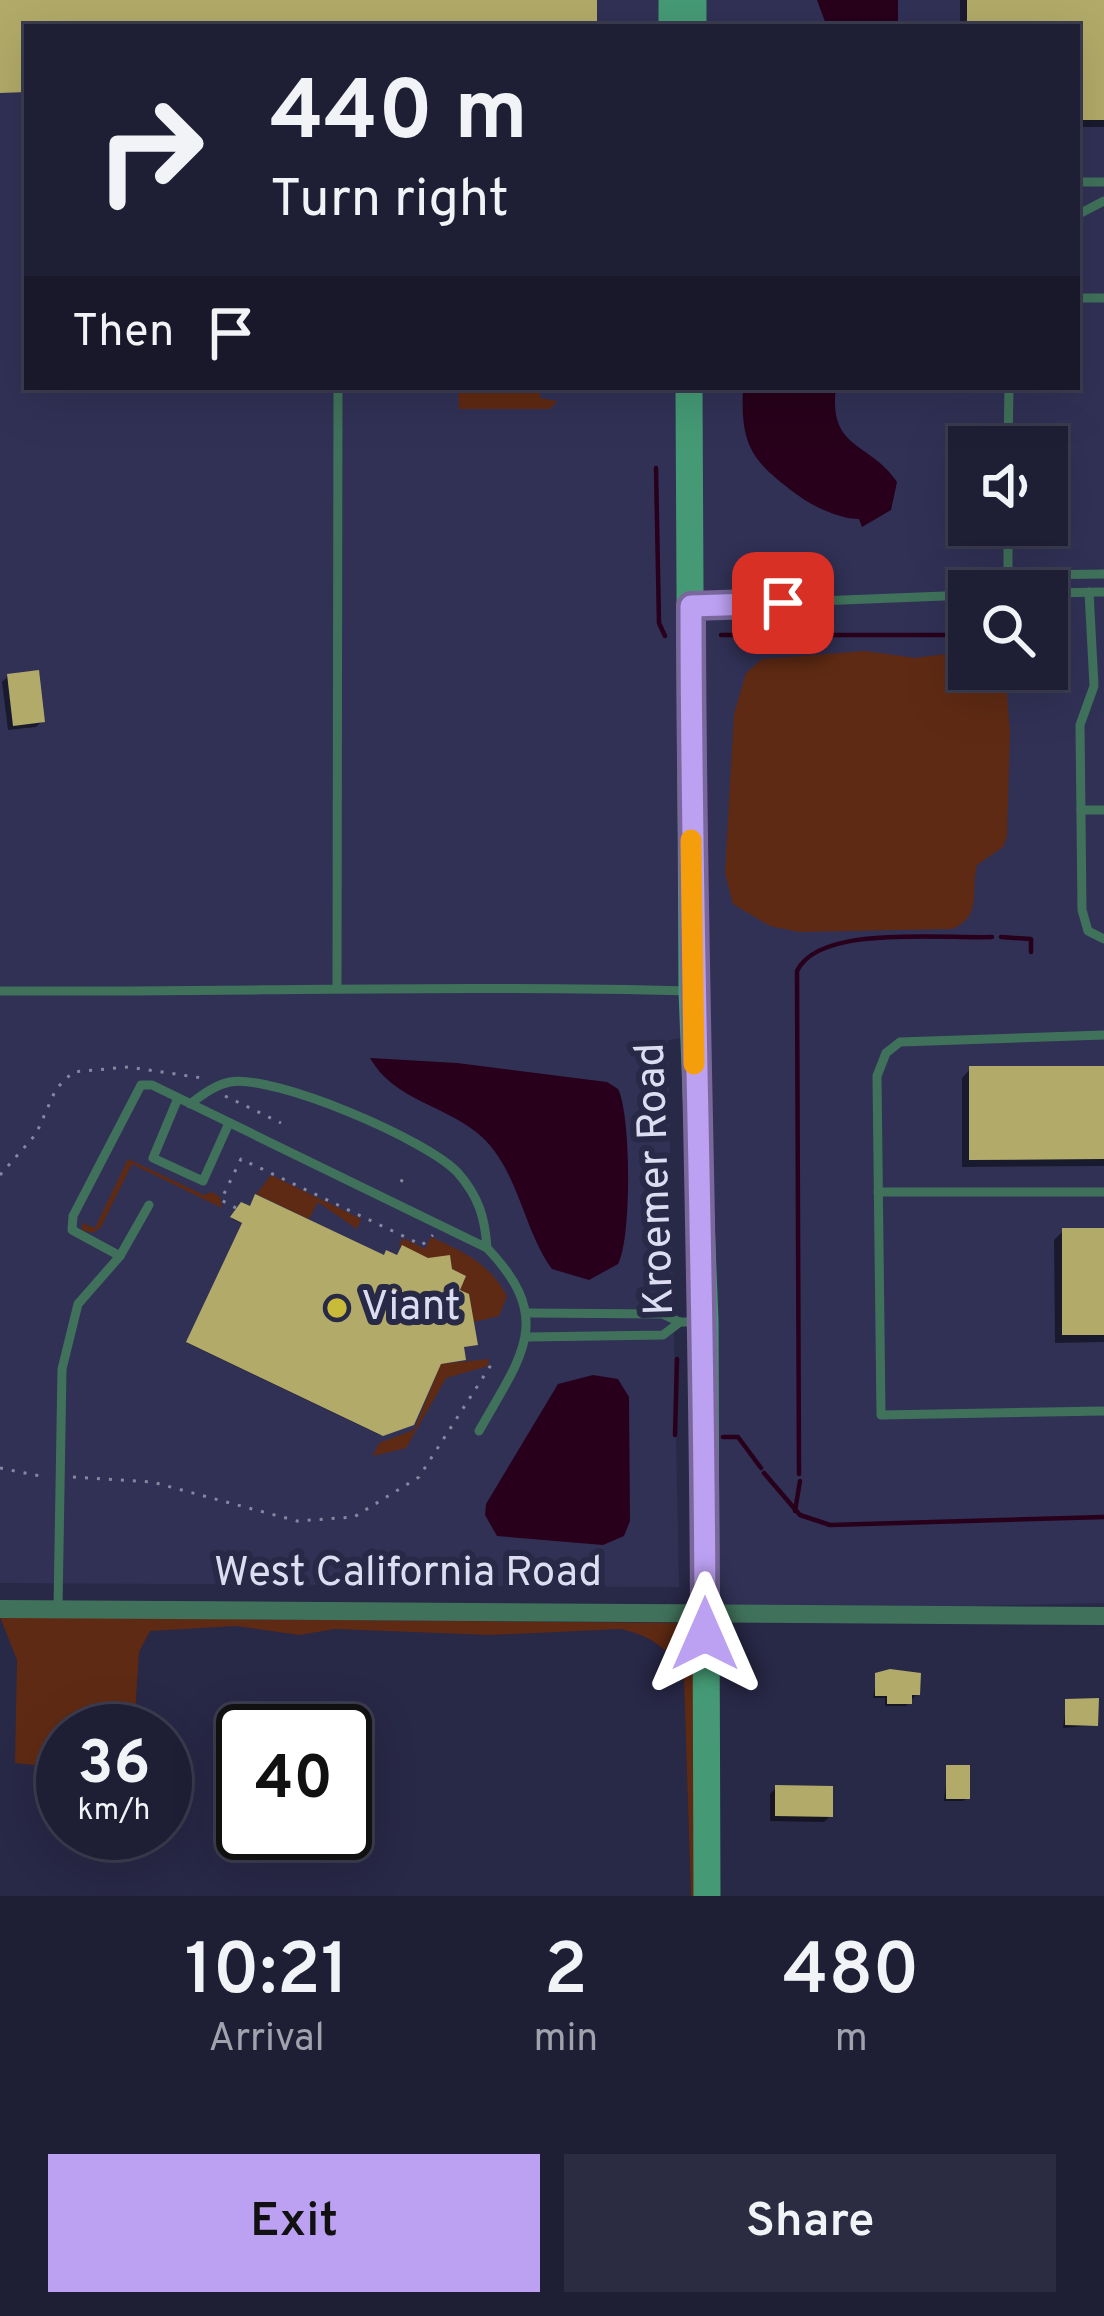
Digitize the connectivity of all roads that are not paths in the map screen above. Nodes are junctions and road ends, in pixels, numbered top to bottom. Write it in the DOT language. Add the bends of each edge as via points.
graph roads {
  1 [pos="338,390"];
  2 [pos="689,390"];
  3 [pos="1009,390"];
  4 [pos="1008,426"];
  5 [pos="1104,574"];
  6 [pos="1068,575"];
  7 [pos="1089,592"];
  8 [pos="1104,592"];
  9 [pos="1068,593"];
  10 [pos="948,596"];
  11 [pos="691,606"];
  12 [pos="1099,686"];
  13 [pos="1081,810"];
  14 [pos="1104,810"];
  15 [pos="1104,939"];
  16 [pos="337,986"];
  17 [pos="0,991"];
  18 [pos="692,992"];
  19 [pos="1104,1035"];
  20 [pos="178,1098"];
  21 [pos="190,1104"];
  22 [pos="229,1123"];
  23 [pos="878,1192"];
  24 [pos="1104,1192"];
  25 [pos="148,1205"];
  26 [pos="487,1248"];
  27 [pos="120,1256"];
  28 [pos="529,1313"];
  29 [pos="692,1322"];
  30 [pos="528,1337"];
  31 [pos="1104,1411"];
  32 [pos="479,1431"];
  33 [pos="58,1608"];
  34 [pos="0,1609"];
  35 [pos="705,1612"];
  36 [pos="1104,1616"];
  37 [pos="707,1896"];
  1 -- 16 [label="lane"];
  2 -- 11 [label="street, Kroemer Road"];
  3 -- 4 [label="lane"];
  5 -- 6 [label="lane"];
  5 -- 8 [label="lane"];
  7 -- 8 [label="lane"];
  7 -- 9 [label="lane"];
  7 -- 12 [label="lane"];
  10 -- 11 [label="lane"];
  11 -- 18 [label="street, Kroemer Road"];
  12 -- 13 [label="lane" via="1080,725"];
  13 -- 14 [label="lane"];
  13 -- 15 [label="lane" via="1082,910 1088,931"];
  16 -- 17 [label="lane"];
  16 -- 18 [label="lane"];
  18 -- 29 [label="street, Kroemer Road"];
  19 -- 23 [label="lane" via="900,1042 877,1076"];
  20 -- 21 [label="lane"];
  20 -- 22 [label="lane" via="154,1158 203,1180"];
  20 -- 27 [label="lane" via="152,1085 135,1090 73,1216 78,1237"];
  21 -- 22 [label="lane"];
  21 -- 26 [label="lane" via="227,1082 273,1082 424,1148 473,1192 485,1215"];
  22 -- 26 [label="lane"];
  23 -- 24 [label="lane"];
  23 -- 31 [label="lane" via="881,1415"];
  25 -- 27 [label="lane"];
  26 -- 28 [label="lane"];
  27 -- 33 [label="lane" via="97,1276 68,1330"];
  28 -- 29 [label="lane" via="662,1314"];
  28 -- 30 [label="lane"];
  29 -- 30 [label="lane" via="663,1335"];
  29 -- 35 [label="street, Kroemer Road"];
  30 -- 32 [label="lane"];
  33 -- 34 [label="street, West California Road"];
  33 -- 35 [label="street, West California Road"];
  35 -- 36 [label="street, West California Road"];
  35 -- 37 [label="street, Kroemer Road"];
}
